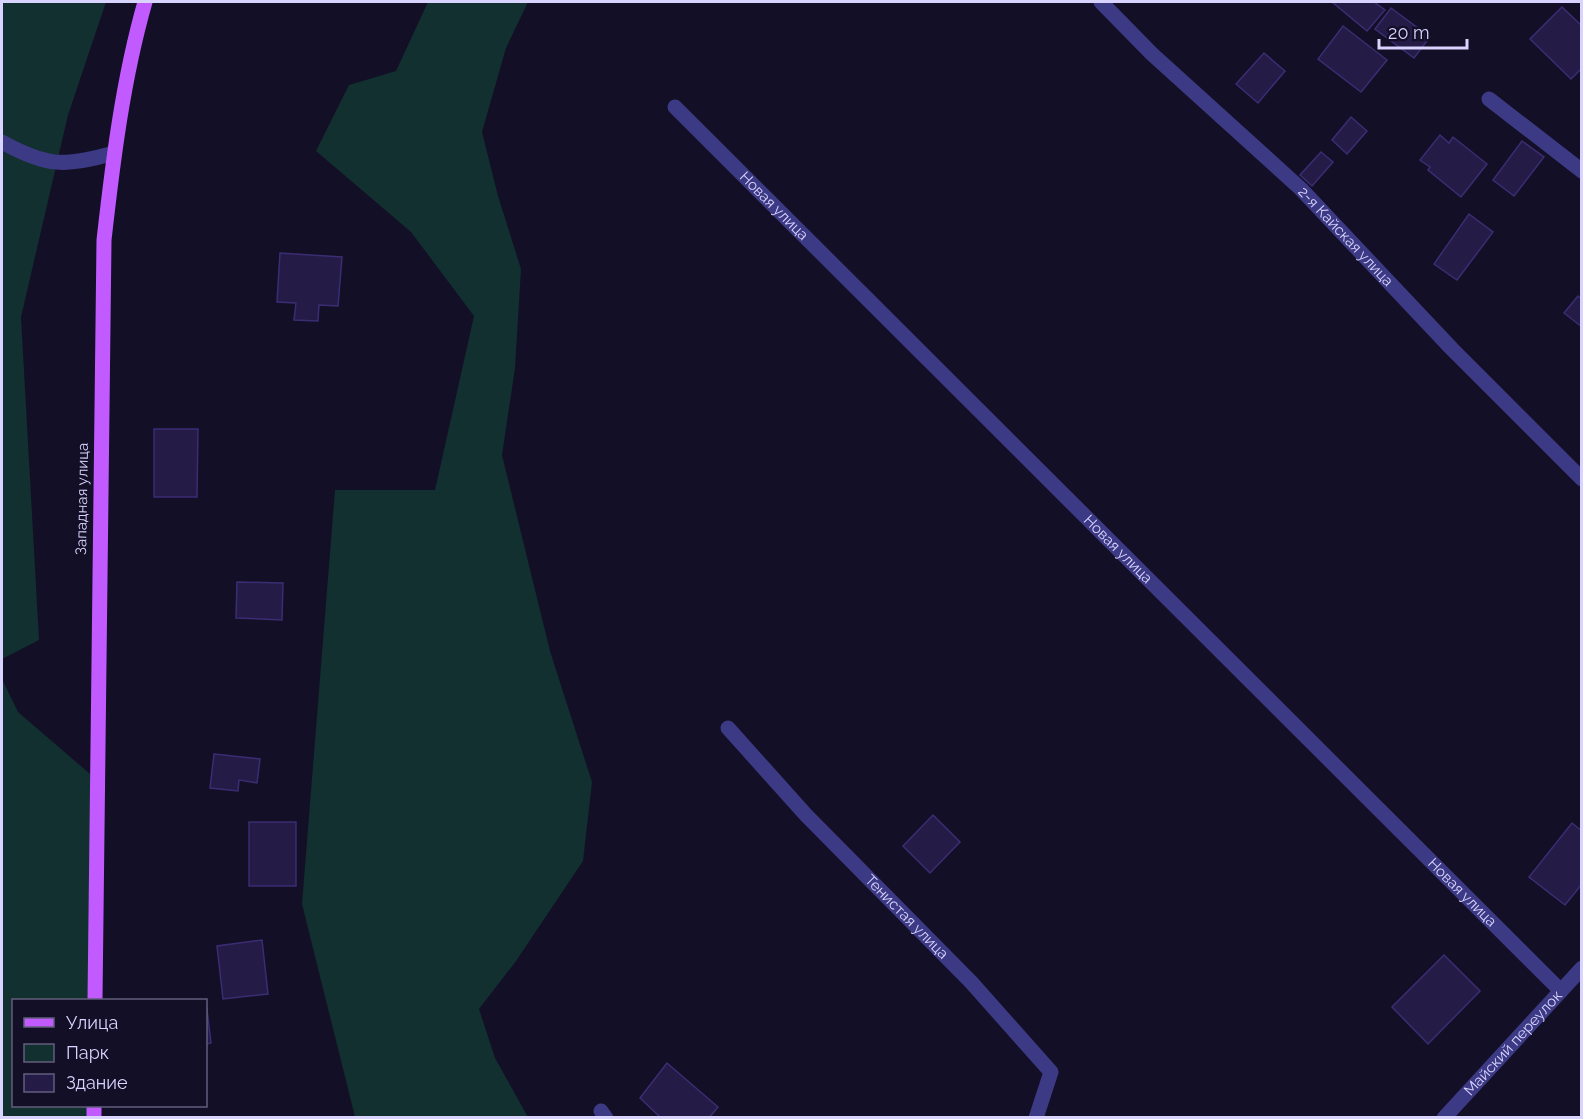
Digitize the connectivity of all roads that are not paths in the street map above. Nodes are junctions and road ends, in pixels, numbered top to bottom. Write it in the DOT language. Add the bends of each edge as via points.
graph roads {
  1 [pos="146,2"];
  2 [pos="1101,2"];
  3 [pos="1489,99"];
  4 [pos="675,107"];
  5 [pos="2,142"];
  6 [pos="114,153"];
  7 [pos="1581,171"];
  8 [pos="1581,479"];
  9 [pos="728,728"];
  10 [pos="1581,968"];
  11 [pos="1560,991"];
  12 [pos="95,999"];
  13 [pos="1036,1118"];
  14 [pos="1444,1118"];
  1 -- 6 [label="main road, Западная улица"];
  2 -- 8 [label="street, 2-я Кайская улица" via="1152,54 1301,189"];
  3 -- 7 [label="street"];
  4 -- 11 [label="street, Новая улица"];
  5 -- 6 [label="street" via="41,161 77,163"];
  6 -- 12 [label="main road, Западная улица" via="104,240"];
  9 -- 13 [label="street, Тенистая улица" via="806,815 971,981 1051,1072"];
  10 -- 11 [label="street, Майский переулок"];
  11 -- 14 [label="street, Майский переулок"];
}
